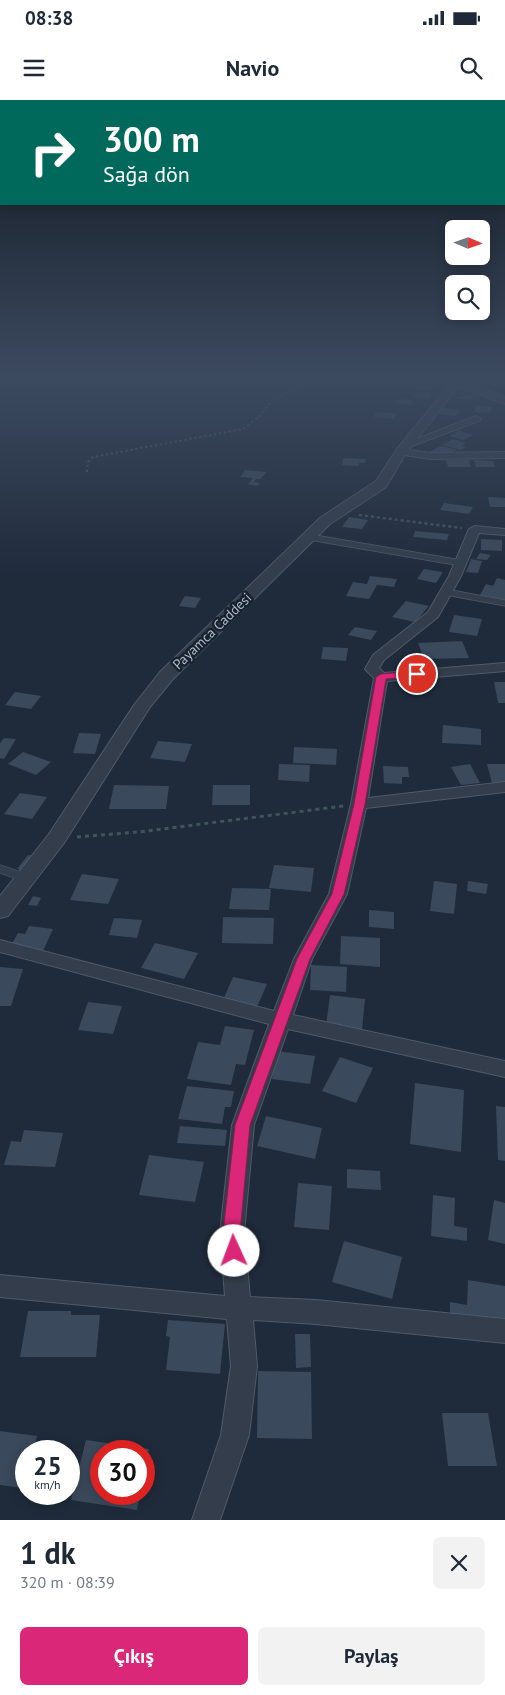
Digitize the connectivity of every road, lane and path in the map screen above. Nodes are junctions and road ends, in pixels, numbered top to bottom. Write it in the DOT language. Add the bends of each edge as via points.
graph roads {
  1 [pos="151,446"];
  2 [pos="407,446"];
  3 [pos="403,448"];
  4 [pos="505,455"];
  5 [pos="87,472"];
  6 [pos="338,513"];
  7 [pos="474,529"];
  8 [pos="505,532"];
  9 [pos="309,537"];
  10 [pos="461,563"];
  11 [pos="446,592"];
  12 [pos="505,603"];
  13 [pos="505,667"];
  14 [pos="381,677"];
  15 [pos="505,787"];
  16 [pos="359,804"];
  17 [pos="57,838"];
  18 [pos="0,869"];
  19 [pos="26,878"];
  20 [pos="0,911"];
  21 [pos="0,946"];
  22 [pos="281,1020"];
  23 [pos="505,1069"];
  24 [pos="0,1286"];
  25 [pos="239,1307"];
  26 [pos="505,1331"];
  27 [pos="206,1520"];
  1 -- 5 [label="path" via="93,457 88,462"];
  2 -- 3 [label="street"];
  3 -- 4 [label="street" via="431,456"];
  3 -- 6 [label="street, Payamca Caddesi" via="380,484"];
  6 -- 7 [label="path"];
  6 -- 9 [label="street, Payamca Caddesi"];
  7 -- 8 [label="street"];
  7 -- 10 [label="street"];
  9 -- 10 [label="lane"];
  9 -- 17 [label="street, Payamca Caddesi" via="166,676 143,705"];
  10 -- 11 [label="street"];
  11 -- 12 [label="lane"];
  11 -- 14 [label="street" via="434,614 378,658 372,669"];
  13 -- 14 [label="street"];
  14 -- 16 [label="street"];
  15 -- 16 [label="street"];
  16 -- 17 [label="path" via="138,832"];
  16 -- 22 [label="street" via="338,894 303,959"];
  17 -- 19 [label="street, Payamca Caddesi"];
  18 -- 19 [label="lane"];
  19 -- 20 [label="street, Payamca Caddesi"];
  21 -- 22 [label="street"];
  22 -- 23 [label="street"];
  22 -- 25 [label="street" via="243,1125 232,1233"];
  24 -- 25 [label="street" via="196,1306"];
  25 -- 26 [label="street"];
  25 -- 27 [label="street" via="244,1366 235,1435"];
}
